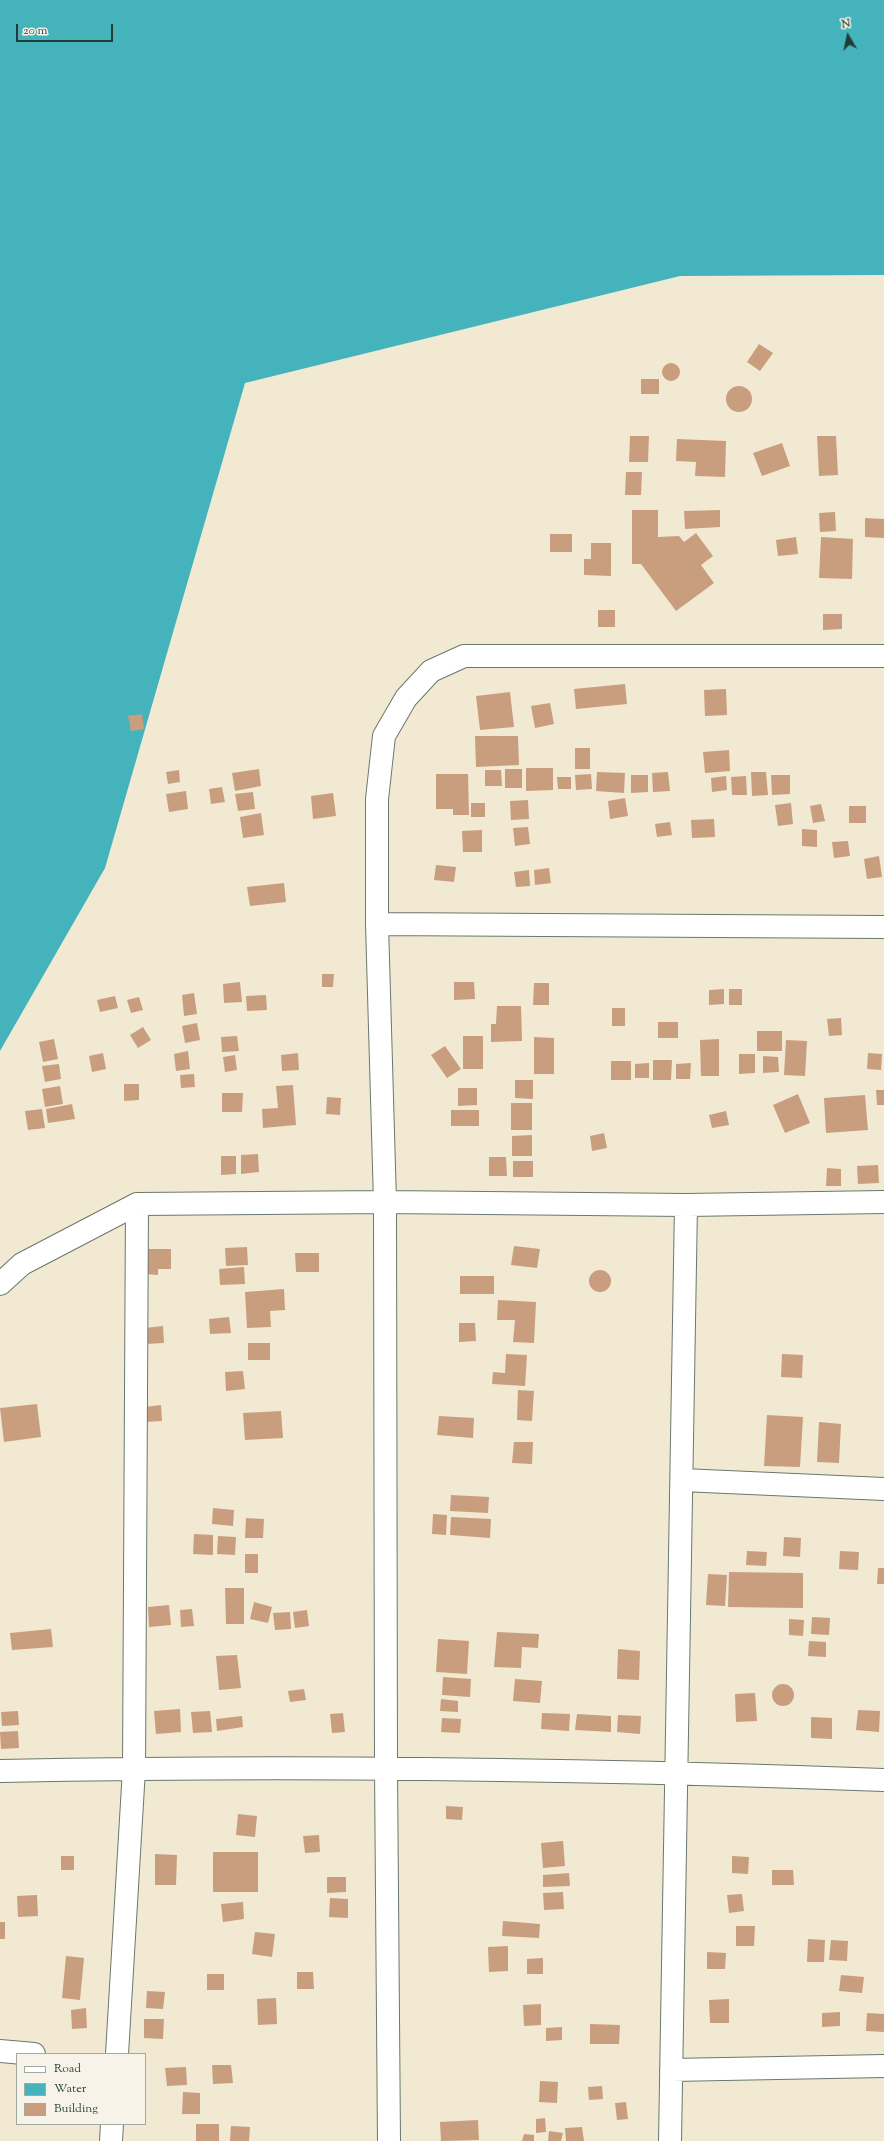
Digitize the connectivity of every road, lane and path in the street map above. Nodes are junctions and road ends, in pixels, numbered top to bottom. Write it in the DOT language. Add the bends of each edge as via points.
graph roads {
  1 [pos="884,656"];
  2 [pos="377,924"];
  3 [pos="884,927"];
  4 [pos="385,1202"];
  5 [pos="884,1202"];
  6 [pos="137,1204"];
  7 [pos="686,1204"];
  8 [pos="0,1284"];
  9 [pos="682,1480"];
  10 [pos="884,1489"];
  11 [pos="134,1769"];
  12 [pos="386,1770"];
  13 [pos="0,1771"];
  14 [pos="678,1772"];
  15 [pos="884,1780"];
  16 [pos="0,2051"];
  17 [pos="23,2053"];
  18 [pos="117,2053"];
  19 [pos="884,2066"];
  20 [pos="671,2070"];
  21 [pos="112,2125"];
  22 [pos="111,2141"];
  23 [pos="389,2141"];
  24 [pos="670,2141"];
  1 -- 2 [label="street" via="464,656 431,671 406,698 384,736 377,799"];
  2 -- 3 [label="street"];
  2 -- 4 [label="street"];
  4 -- 6 [label="street"];
  4 -- 7 [label="street"];
  4 -- 12 [label="street"];
  5 -- 7 [label="street"];
  6 -- 8 [label="street" via="22,1264"];
  6 -- 11 [label="street"];
  7 -- 9 [label="street"];
  9 -- 10 [label="street"];
  9 -- 14 [label="street"];
  11 -- 12 [label="street"];
  11 -- 13 [label="street"];
  11 -- 18 [label="street"];
  12 -- 14 [label="street"];
  12 -- 23 [label="street"];
  14 -- 15 [label="street"];
  14 -- 20 [label="street"];
  16 -- 17 [label="street"];
  19 -- 20 [label="street"];
  20 -- 24 [label="street"];
  21 -- 22 [label="street"];
}
